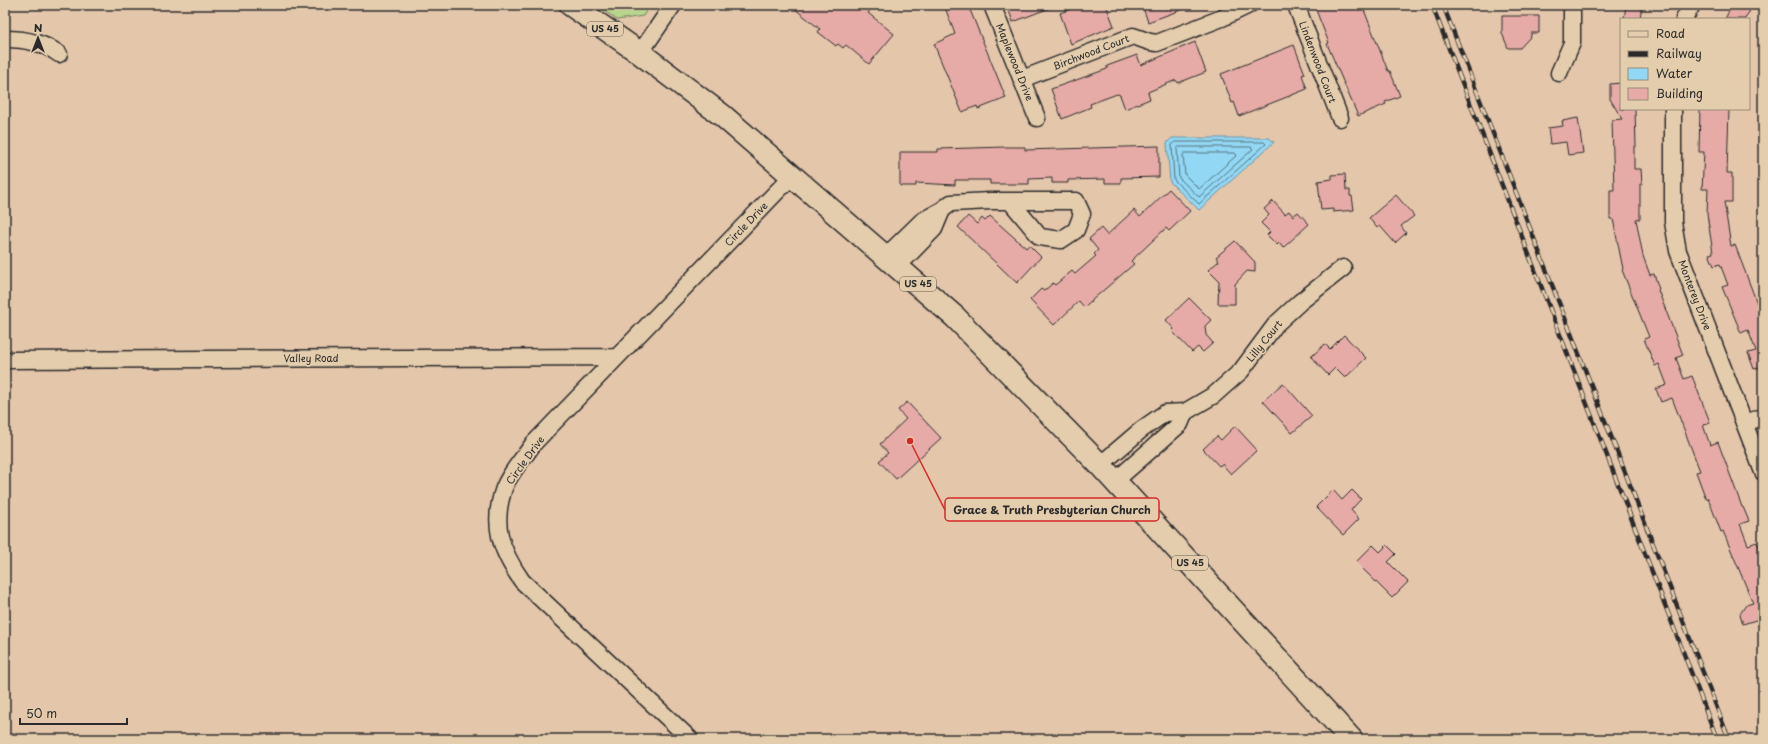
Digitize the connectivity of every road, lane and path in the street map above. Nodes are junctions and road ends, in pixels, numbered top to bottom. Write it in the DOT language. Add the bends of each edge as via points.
graph roads {
  1 [pos="571,5"];
  2 [pos="673,5"];
  3 [pos="992,5"];
  4 [pos="1247,5"];
  5 [pos="1296,5"];
  6 [pos="1572,5"];
  7 [pos="1692,5"];
  8 [pos="1685,18"];
  9 [pos="5,39"];
  10 [pos="59,54"];
  11 [pos="640,54"];
  12 [pos="1559,73"];
  13 [pos="1022,79"];
  14 [pos="1673,110"];
  15 [pos="1037,118"];
  16 [pos="1340,118"];
  17 [pos="792,176"];
  18 [pos="1010,201"];
  19 [pos="892,261"];
  20 [pos="1343,268"];
  21 [pos="617,357"];
  22 [pos="5,360"];
  23 [pos="1185,412"];
  24 [pos="1763,417"];
  25 [pos="1744,423"];
  26 [pos="1100,465"];
  27 [pos="1763,472"];
  28 [pos="1115,481"];
  29 [pos="690,739"];
  30 [pos="1351,739"];
  1 -- 11 [label="main road, US 45"];
  2 -- 11 [label="street"];
  3 -- 13 [label="street, Maplewood Drive"];
  4 -- 13 [label="street, Birchwood Court" via="1222,18 1157,43 1133,36"];
  5 -- 16 [label="street, Lindenwood Court"];
  6 -- 12 [label="street" via="1572,43"];
  7 -- 8 [label="street"];
  9 -- 10 [label="street" via="38,42"];
  11 -- 17 [label="main road, US 45" via="723,116"];
  13 -- 15 [label="street, Maplewood Drive"];
  14 -- 25 [label="street, Monterey Drive" via="1675,238"];
  17 -- 19 [label="main road, US 45"];
  17 -- 21 [label="street, Circle Drive"];
  18 -- 19 [label="street" via="951,204 922,221"];
  19 -- 26 [label="main road, US 45" via="955,317"];
  20 -- 23 [label="street, Lilly Court" via="1276,324 1241,370 1214,395"];
  21 -- 22 [label="street, Valley Road"];
  21 -- 29 [label="street, Circle Drive" via="534,444 512,473 504,488 499,511 500,539 509,562 522,581"];
  23 -- 26 [label="street, Lilly Court" via="1165,413"];
  23 -- 28 [label="street, Lilly Court" via="1180,424"];
  24 -- 25 [label="street"];
  25 -- 27 [label="street, Monterey Drive"];
  26 -- 28 [label="main road, US 45"];
  28 -- 30 [label="main road, US 45"];
}
